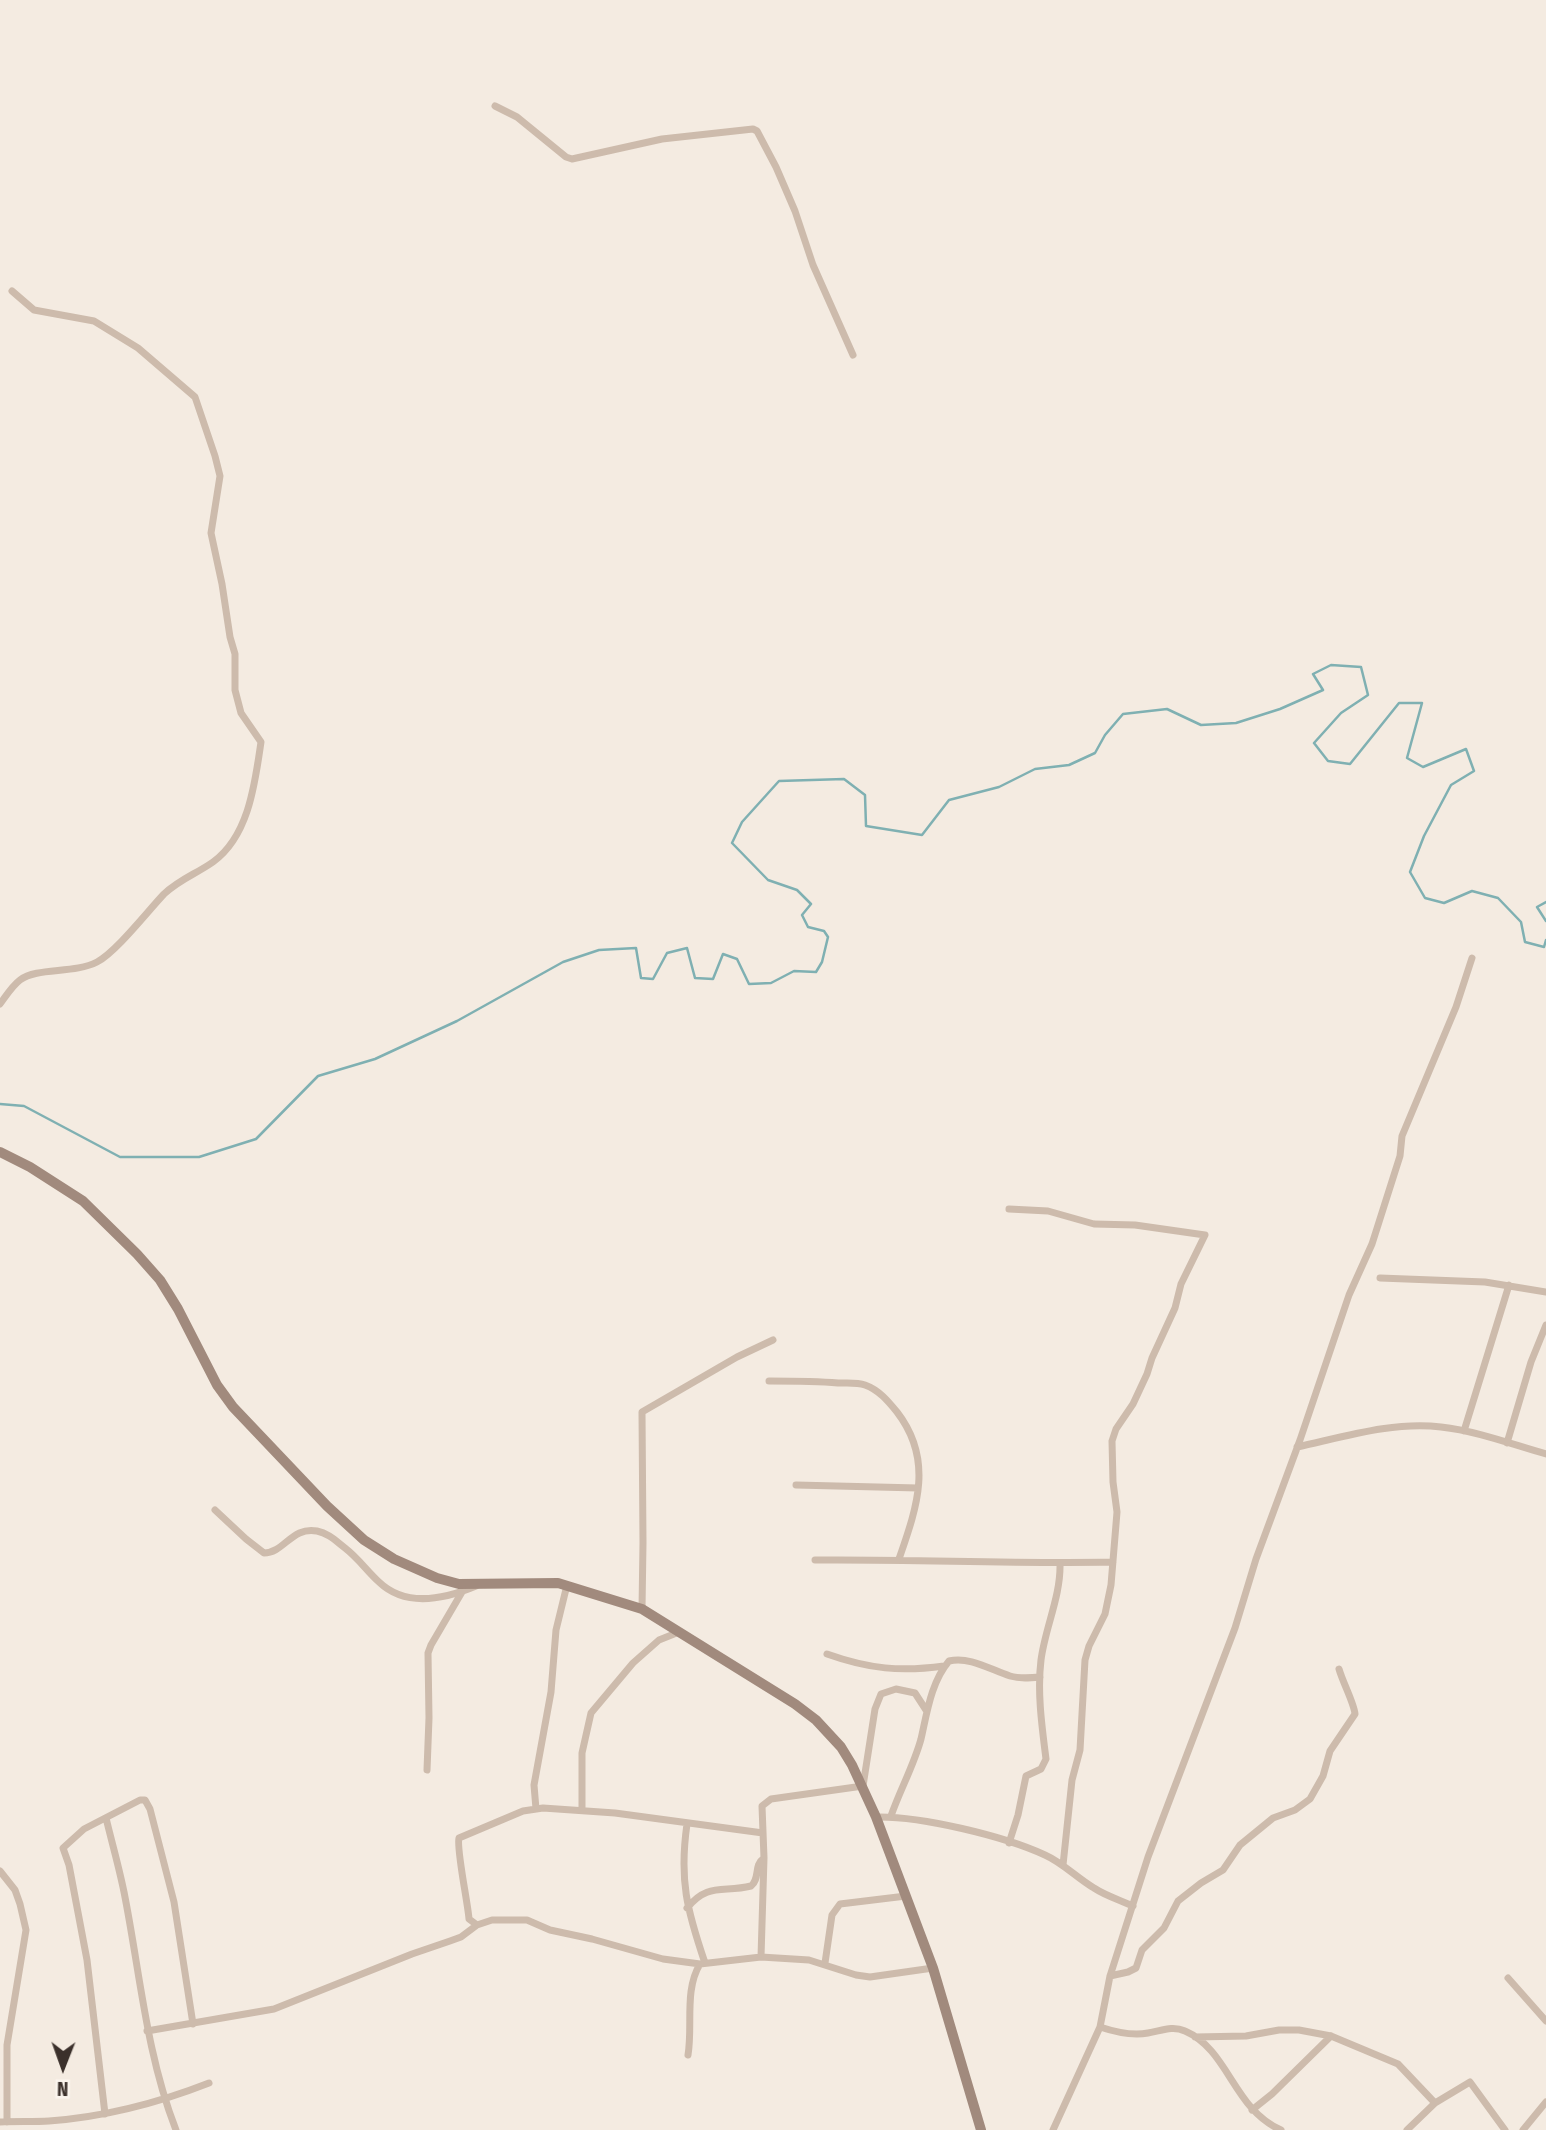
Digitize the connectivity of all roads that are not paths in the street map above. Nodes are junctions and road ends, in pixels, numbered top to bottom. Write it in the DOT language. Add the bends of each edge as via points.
graph roads {
  1 [pos="495,107"];
  2 [pos="12,291"];
  3 [pos="853,355"];
  4 [pos="1472,958"];
  5 [pos="0,1004"];
  6 [pos="0,1153"];
  7 [pos="1009,1209"];
  8 [pos="1380,1278"];
  9 [pos="1509,1285"];
  10 [pos="1546,1292"];
  11 [pos="1546,1325"];
  12 [pos="773,1340"];
  13 [pos="769,1381"];
  14 [pos="1464,1431"];
  15 [pos="1507,1443"];
  16 [pos="1297,1447"];
  17 [pos="1546,1454"];
  18 [pos="796,1485"];
  19 [pos="918,1488"];
  20 [pos="215,1510"];
  21 [pos="899,1559"];
  22 [pos="815,1560"];
  23 [pos="1113,1562"];
  24 [pos="1060,1563"];
  25 [pos="480,1584"];
  26 [pos="567,1585"];
  27 [pos="463,1591"];
  28 [pos="642,1609"];
  29 [pos="680,1631"];
  30 [pos="827,1654"];
  31 [pos="944,1666"];
  32 [pos="1339,1669"];
  33 [pos="1040,1677"];
  34 [pos="926,1710"];
  35 [pos="426,1770"];
  36 [pos="863,1786"];
  37 [pos="536,1809"];
  38 [pos="582,1810"];
  39 [pos="891,1816"];
  40 [pos="876,1817"];
  41 [pos="106,1818"];
  42 [pos="687,1824"];
  43 [pos="764,1833"];
  44 [pos="1009,1843"];
  45 [pos="764,1858"];
  46 [pos="1063,1865"];
  47 [pos="0,1871"];
  48 [pos="906,1896"];
  49 [pos="1133,1906"];
  50 [pos="687,1908"];
  51 [pos="477,1925"];
  52 [pos="761,1957"];
  53 [pos="702,1963"];
  54 [pos="825,1963"];
  55 [pos="933,1968"];
  56 [pos="1110,1976"];
  57 [pos="1508,1978"];
  58 [pos="1546,2021"];
  59 [pos="193,2025"];
  60 [pos="1100,2027"];
  61 [pos="146,2031"];
  62 [pos="1331,2036"];
  63 [pos="1195,2037"];
  64 [pos="688,2055"];
  65 [pos="209,2083"];
  66 [pos="163,2099"];
  67 [pos="1546,2102"];
  68 [pos="1435,2103"];
  69 [pos="1252,2110"];
  70 [pos="105,2115"];
  71 [pos="4,2122"];
  72 [pos="176,2130"];
  73 [pos="981,2130"];
  74 [pos="1053,2130"];
  75 [pos="1282,2130"];
  76 [pos="1407,2130"];
  77 [pos="1505,2130"];
  78 [pos="1523,2130"];
  1 -- 3 [label="street" via="517,117 572,159 696,134 753,128 776,167"];
  2 -- 5 [label="street" via="34,310 94,321 138,348 195,397 220,475 211,533 235,654 234,690 241,713 261,742 255,782 235,840 212,862 166,892 100,961 80,969 29,975 15,984"];
  4 -- 16 [label="street" via="1402,1136 1376,1231"];
  6 -- 25 [label="street" via="83,1201 137,1254 160,1280 233,1407 346,1525 418,1571 459,1584"];
  7 -- 23 [label="street" via="1048,1211 1094,1224 1205,1235 1147,1374 1112,1441 1117,1512"];
  8 -- 9 [label="street"];
  9 -- 10 [label="street"];
  9 -- 14 [label="street"];
  11 -- 15 [label="street"];
  12 -- 28 [label="street" via="642,1412"];
  13 -- 19 [label="street" via="863,1384 875,1390 911,1432 920,1467"];
  14 -- 15 [label="street"];
  14 -- 16 [label="street" via="1402,1427"];
  15 -- 17 [label="street"];
  16 -- 49 [label="street"];
  18 -- 19 [label="street"];
  19 -- 21 [label="street"];
  20 -- 27 [label="street" via="264,1553 292,1536 317,1531 357,1557 379,1583 409,1598"];
  21 -- 22 [label="street"];
  21 -- 24 [label="street"];
  23 -- 24 [label="street"];
  23 -- 46 [label="street" via="1105,1614 1085,1660 1080,1750 1072,1780"];
  24 -- 33 [label="street"];
  25 -- 26 [label="street"];
  25 -- 27 [label="street"];
  26 -- 28 [label="street"];
  26 -- 37 [label="street" via="556,1629 551,1692 534,1785"];
  27 -- 35 [label="street" via="428,1653"];
  28 -- 29 [label="street"];
  29 -- 36 [label="street" via="816,1720 841,1747"];
  29 -- 38 [label="street" via="659,1640 633,1663 591,1713 582,1753"];
  30 -- 31 [label="street" via="900,1671"];
  31 -- 33 [label="street" via="960,1660 1015,1677"];
  31 -- 34 [label="street"];
  32 -- 56 [label="street" via="1354,1714 1330,1751 1310,1799 1273,1818 1240,1845 1223,1871 1178,1901 1164,1927 1142,1950 1136,1968"];
  33 -- 44 [label="street" via="1046,1759 1041,1769 1026,1776"];
  34 -- 36 [label="street" via="915,1693 896,1689 881,1694 874,1709"];
  34 -- 39 [label="street" via="921,1739"];
  36 -- 40 [label="street"];
  36 -- 43 [label="street" via="771,1799 762,1806"];
  37 -- 38 [label="street"];
  37 -- 51 [label="street" via="460,1838 457,1846 469,1919"];
  38 -- 42 [label="street"];
  39 -- 40 [label="street"];
  39 -- 44 [label="street"];
  40 -- 48 [label="street"];
  41 -- 59 [label="street" via="140,1800 148,1804 174,1902"];
  41 -- 61 [label="street" via="124,1892"];
  41 -- 70 [label="street" via="84,1829 63,1848 87,1960"];
  42 -- 43 [label="street"];
  42 -- 50 [label="street" via="683,1853"];
  43 -- 45 [label="street"];
  44 -- 46 [label="street"];
  45 -- 50 [label="street" via="751,1886 701,1893"];
  45 -- 52 [label="street"];
  46 -- 49 [label="street" via="1094,1889"];
  47 -- 71 [label="street" via="15,1890 26,1930 7,2045"];
  48 -- 54 [label="street" via="840,1904 832,1915"];
  48 -- 55 [label="street"];
  49 -- 56 [label="street"];
  50 -- 53 [label="street"];
  51 -- 53 [label="street" via="527,1920 663,1959"];
  51 -- 59 [label="street" via="461,1937 274,2009"];
  52 -- 53 [label="street"];
  52 -- 54 [label="street"];
  53 -- 64 [label="street" via="690,2007"];
  54 -- 55 [label="street" via="870,1977"];
  55 -- 73 [label="street"];
  56 -- 60 [label="street"];
  57 -- 58 [label="street"];
  59 -- 61 [label="street"];
  60 -- 63 [label="street" via="1147,2034 1171,2028"];
  60 -- 74 [label="street"];
  61 -- 66 [label="street"];
  62 -- 63 [label="street" via="1279,2030"];
  62 -- 68 [label="street" via="1398,2064"];
  62 -- 69 [label="street"];
  63 -- 69 [label="street" via="1213,2054"];
  65 -- 66 [label="street"];
  66 -- 70 [label="street"];
  66 -- 72 [label="street"];
  67 -- 78 [label="street"];
  68 -- 76 [label="street"];
  68 -- 77 [label="street" via="1470,2082"];
  69 -- 75 [label="street"];
  70 -- 71 [label="street"];
}
